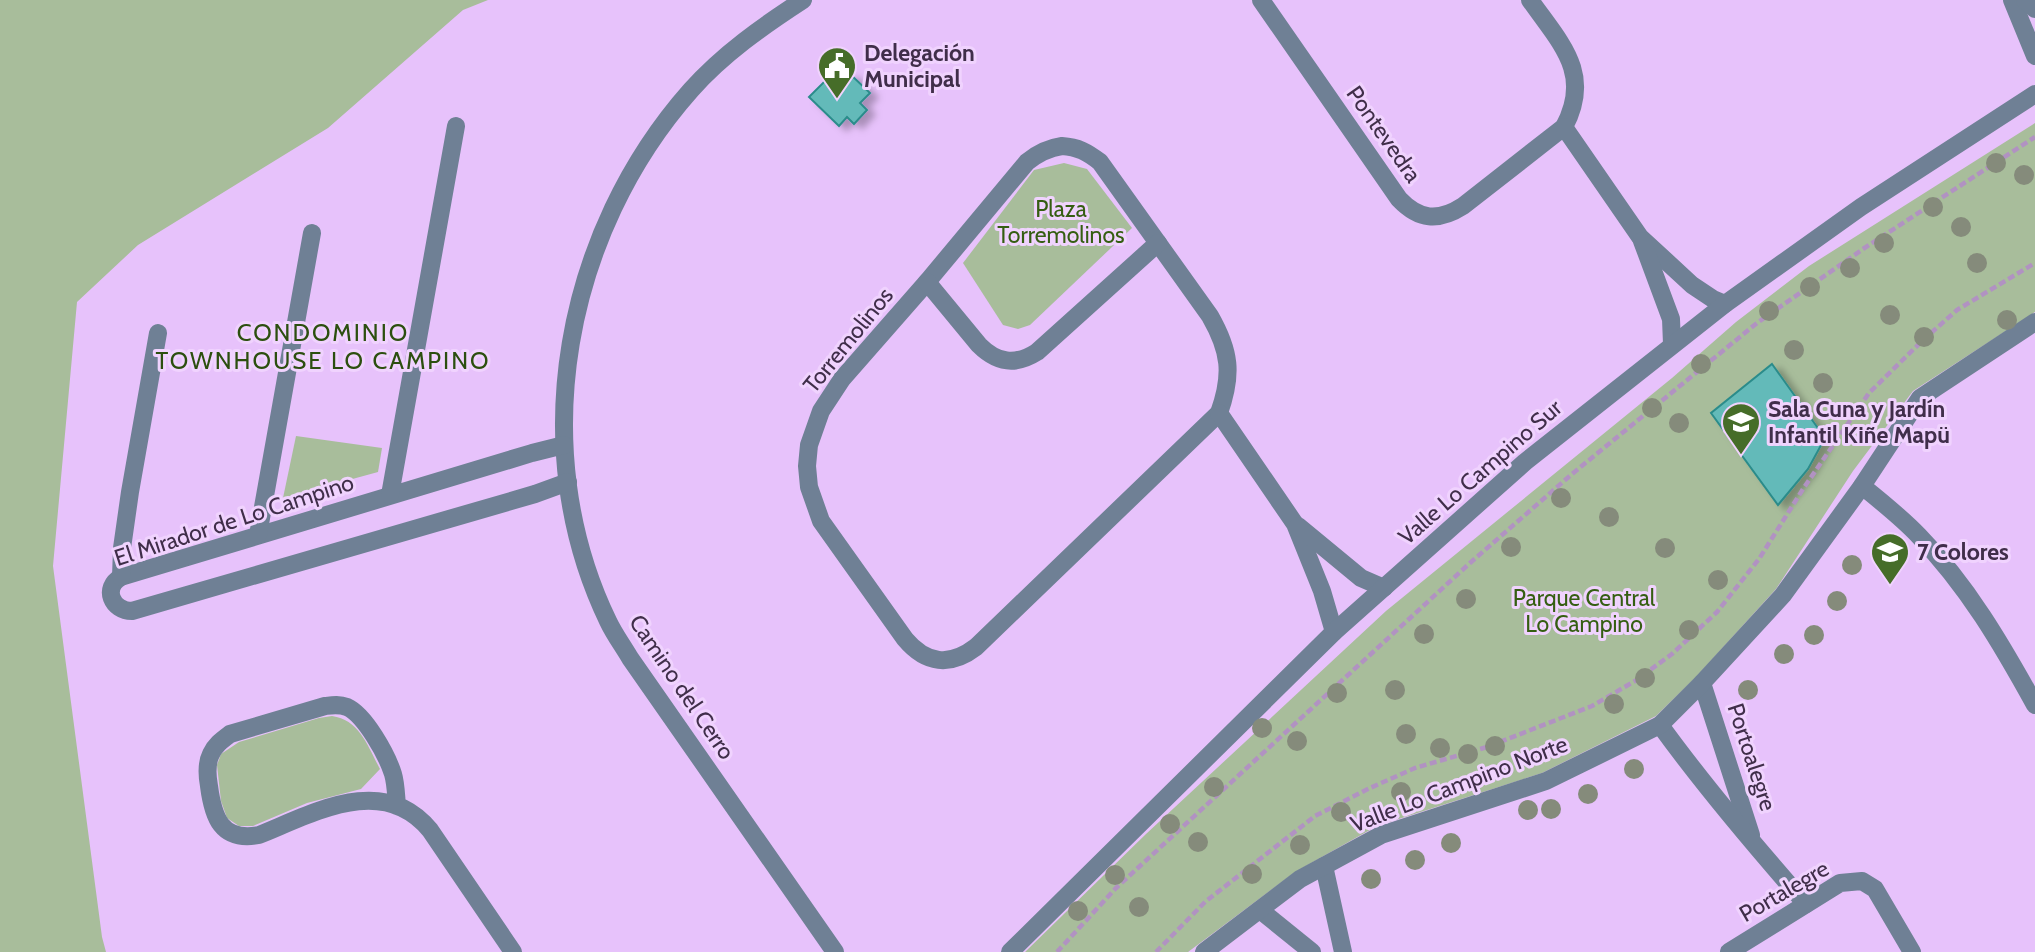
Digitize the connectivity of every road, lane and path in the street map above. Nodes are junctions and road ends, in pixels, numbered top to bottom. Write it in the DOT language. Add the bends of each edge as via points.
graph roads {
  1 [pos="803,0"];
  2 [pos="1261,0"];
  3 [pos="1530,0"];
  4 [pos="2012,0"];
  5 [pos="2025,0"];
  6 [pos="2035,9"];
  7 [pos="2035,56"];
  8 [pos="2035,94"];
  9 [pos="456,126"];
  10 [pos="1564,127"];
  11 [pos="2035,137"];
  12 [pos="312,233"];
  13 [pos="1640,237"];
  14 [pos="1158,243"];
  15 [pos="2035,264"];
  16 [pos="927,282"];
  17 [pos="1724,304"];
  18 [pos="2035,322"];
  19 [pos="158,333"];
  20 [pos="1672,344"];
  21 [pos="1219,412"];
  22 [pos="564,445"];
  23 [pos="568,482"];
  24 [pos="1862,486"];
  25 [pos="390,495"];
  26 [pos="1295,524"];
  27 [pos="258,535"];
  28 [pos="121,577"];
  29 [pos="1384,587"];
  30 [pos="1334,632"];
  31 [pos="1702,683"];
  32 [pos="2035,705"];
  33 [pos="1660,724"];
  34 [pos="397,806"];
  35 [pos="1755,845"];
  36 [pos="1324,866"];
  37 [pos="1806,904"];
  38 [pos="1260,910"];
  39 [pos="513,952"];
  40 [pos="835,952"];
  41 [pos="1010,952"];
  42 [pos="1057,952"];
  43 [pos="1156,952"];
  44 [pos="1204,952"];
  45 [pos="1312,952"];
  46 [pos="1343,952"];
  47 [pos="1729,952"];
  48 [pos="1912,952"];
  1 -- 22 [label="street, Camino del Cerro" via="725,56 692,88 638,159 616,198 580,296 570,345"];
  2 -- 10 [label="street, Pontevedra" via="1399,199 1417,214 1441,217 1453,213"];
  3 -- 10 [label="street" via="1572,66 1576,97"];
  4 -- 7 [label="street"];
  5 -- 6 [label="street"];
  8 -- 17 [label="street, Valle Lo Campino Sur" via="1861,207"];
  9 -- 25 [label="street"];
  10 -- 13 [label="street"];
  11 -- 42 [label="path" via="1757,323 1572,474 1116,888"];
  12 -- 27 [label="street"];
  13 -- 17 [label="street" via="1692,285"];
  13 -- 20 [label="street" via="1668,311"];
  14 -- 16 [label="street" via="1037,352 1019,361 988,354"];
  14 -- 16 [label="street, Torremolinos" via="1100,162 1076,147 1049,148 1027,162"];
  14 -- 21 [label="street, Torremolinos" via="1210,316 1224,344 1229,374"];
  15 -- 43 [label="path" via="1957,310 1869,393 1759,559 1717,612 1672,654 1592,706 1487,747 1415,768 1315,816 1205,902"];
  16 -- 21 [label="street, Torremolinos" via="831,394 814,427 807,466 821,521 905,639 923,655 946,660 967,654"];
  17 -- 20 [label="street, Valle Lo Campino Sur"];
  18 -- 24 [label="street, Valle Lo Campino Norte" via="1920,398"];
  19 -- 28 [label="street"];
  20 -- 29 [label="street, Valle Lo Campino Sur" via="1525,462"];
  21 -- 26 [label="street"];
  22 -- 23 [label="street, Camino del Cerro"];
  22 -- 25 [label="street, El Mirador de Lo Campino"];
  23 -- 28 [label="street, El Mirador de Lo Campino" via="132,611 118,608 110,594"];
  23 -- 40 [label="street, Camino del Cerro" via="584,557 609,622"];
  24 -- 31 [label="street, Valle Lo Campino Norte" via="1783,595"];
  24 -- 32 [label="street" via="1944,563 1990,628"];
  25 -- 27 [label="street, El Mirador de Lo Campino"];
  26 -- 29 [label="street" via="1355,573"];
  26 -- 30 [label="street"];
  27 -- 28 [label="street, El Mirador de Lo Campino"];
  29 -- 30 [label="street, Valle Lo Campino Sur"];
  30 -- 41 [label="street, Valle Lo Campino Sur"];
  31 -- 33 [label="street, Valle Lo Campino Norte"];
  31 -- 35 [label="street, Portoalegre"];
  33 -- 35 [label="street, Portoalegre"];
  33 -- 36 [label="street, Valle Lo Campino Norte" via="1546,781 1381,835"];
  34 -- 34 [label="street" via="393,775 384,754 364,721 346,707 325,706 230,734 209,756 207,776 215,816 238,835 259,835 339,804 372,801"];
  34 -- 39 [label="street" via="416,815 430,830"];
  35 -- 37 [label="street, Portoalegre"];
  36 -- 38 [label="street, Valle Lo Campino Norte"];
  36 -- 46 [label="street"];
  37 -- 47 [label="street, Portalegre"];
  37 -- 48 [label="street, Portalegre" via="1840,883 1862,881 1875,889"];
  38 -- 44 [label="street, Valle Lo Campino Norte"];
  38 -- 45 [label="street"];
}
